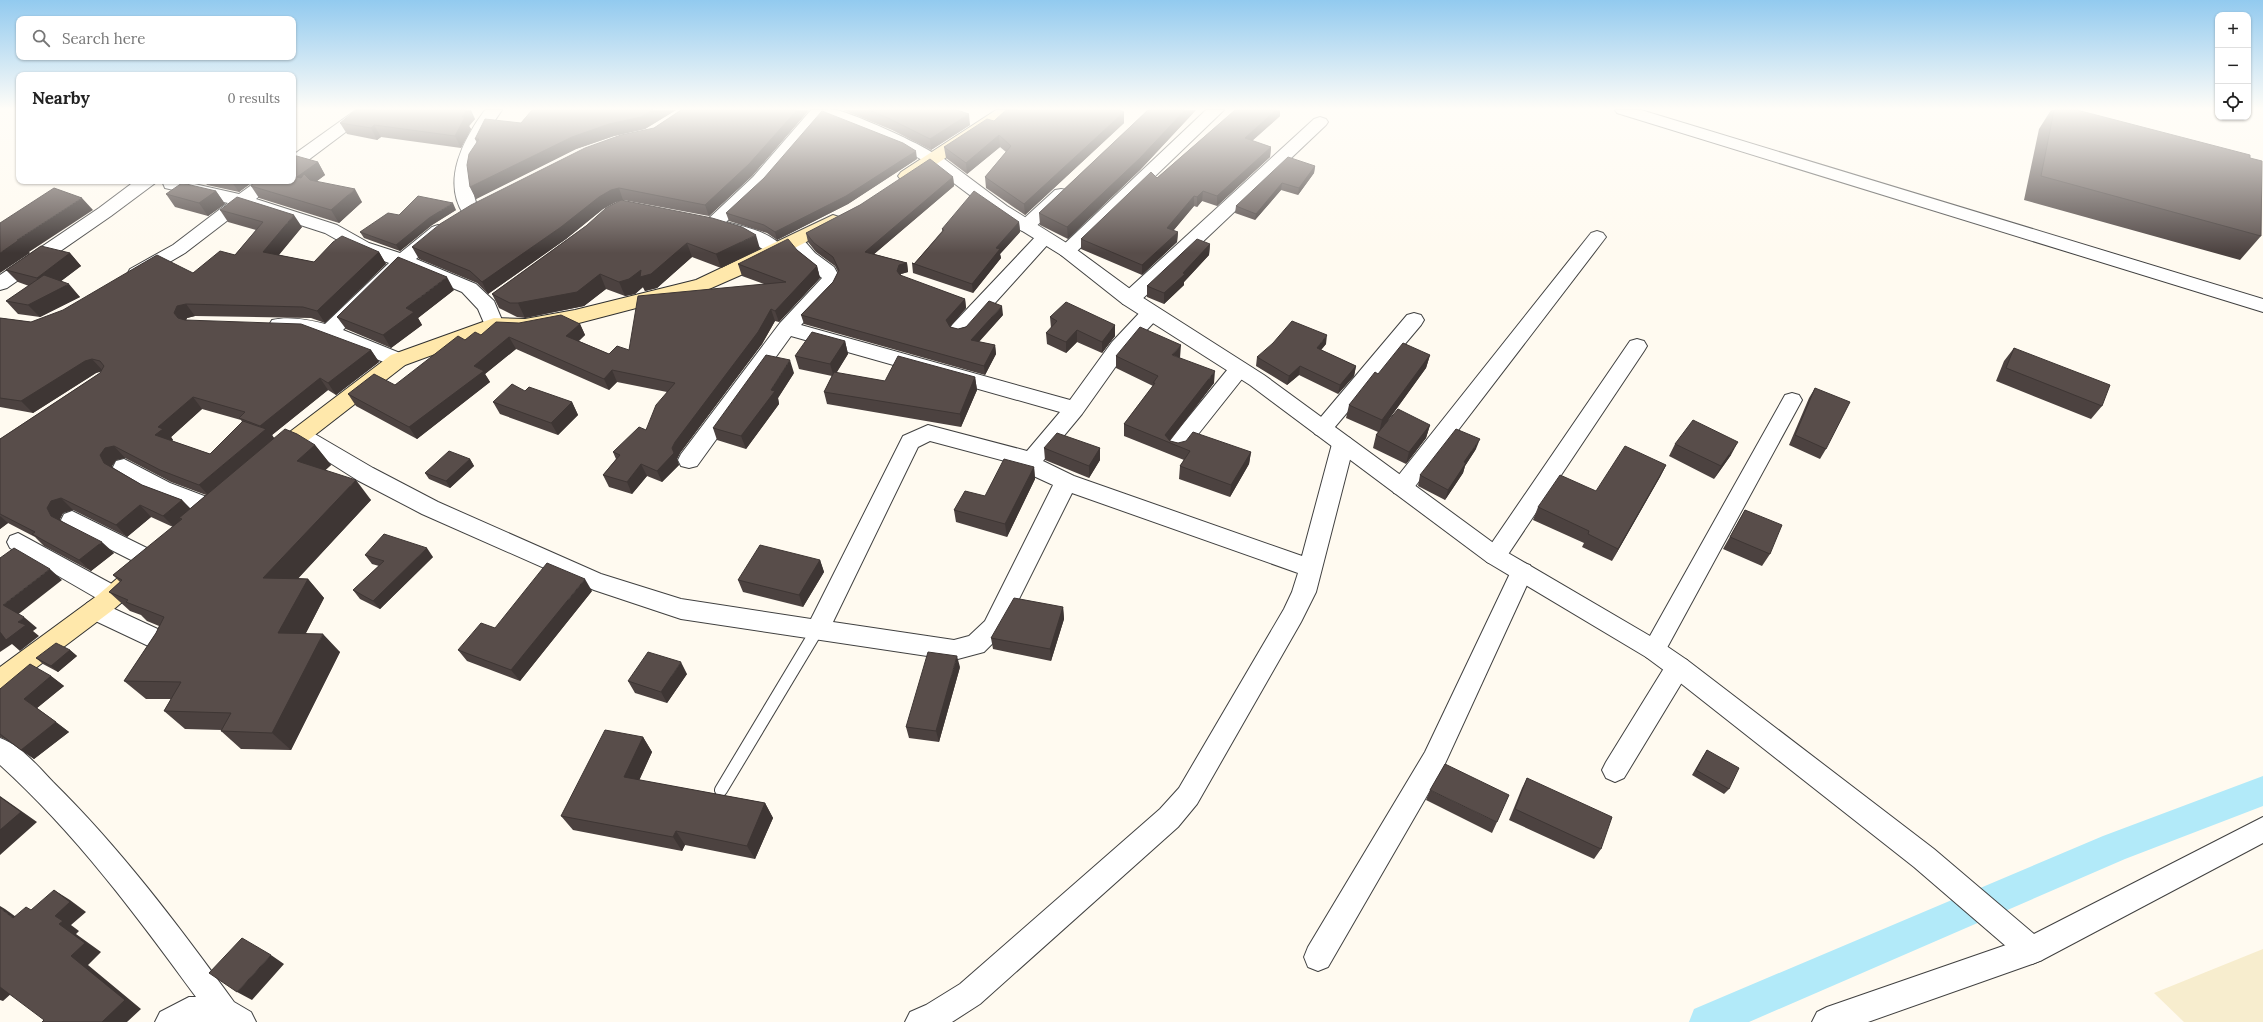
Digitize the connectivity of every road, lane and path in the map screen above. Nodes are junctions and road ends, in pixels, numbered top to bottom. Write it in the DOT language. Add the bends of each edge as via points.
graph roads {
  1 [pos="467,158"];
  2 [pos="779,158"];
  3 [pos="1166,158"];
  4 [pos="1282,158"];
  5 [pos="1779,158"];
  6 [pos="933,159"];
  7 [pos="142,184"];
  8 [pos="171,184"];
  9 [pos="264,184"];
  10 [pos="894,184"];
  11 [pos="1072,184"];
  12 [pos="240,200"];
  13 [pos="849,212"];
  14 [pos="1035,232"];
  15 [pos="1597,237"];
  16 [pos="795,241"];
  17 [pos="776,250"];
  18 [pos="1067,251"];
  19 [pos="402,261"];
  20 [pos="120,283"];
  21 [pos="0,284"];
  22 [pos="1130,299"];
  23 [pos="2263,306"];
  24 [pos="493,309"];
  25 [pos="1151,313"];
  26 [pos="1414,320"];
  27 [pos="261,325"];
  28 [pos="787,328"];
  29 [pos="959,330"];
  30 [pos="329,332"];
  31 [pos="1636,346"];
  32 [pos="398,360"];
  33 [pos="1239,369"];
  34 [pos="1792,400"];
  35 [pos="1075,409"];
  36 [pos="1322,429"];
  37 [pos="301,435"];
  38 [pos="1343,444"];
  39 [pos="1177,446"];
  40 [pos="689,460"];
  41 [pos="1032,460"];
  42 [pos="263,465"];
  43 [pos="124,467"];
  44 [pos="1066,482"];
  45 [pos="1402,487"];
  46 [pos="229,494"];
  47 [pos="212,508"];
  48 [pos="72,520"];
  49 [pos="194,524"];
  50 [pos="18,542"];
  51 [pos="159,556"];
  52 [pos="1495,556"];
  53 [pos="1310,568"];
  54 [pos="1522,572"];
  55 [pos="113,596"];
  56 [pos="95,610"];
  57 [pos="817,630"];
  58 [pos="167,644"];
  59 [pos="1654,650"];
  60 [pos="1678,667"];
  61 [pos="0,681"];
  62 [pos="0,749"];
  63 [pos="1615,770"];
  64 [pos="721,790"];
  65 [pos="2263,829"];
  66 [pos="2032,950"];
  67 [pos="1318,957"];
  68 [pos="232,1017"];
  69 [pos="170,1022"];
  70 [pos="920,1022"];
  71 [pos="1827,1022"];
  1 -- 19 [label="street" via="463,179 466,214"];
  2 -- 17 [label="street" via="759,181 706,222 755,236"];
  3 -- 18 [label="street"];
  4 -- 22 [label="street"];
  5 -- 23 [label="street"];
  6 -- 10 [label="main road"];
  6 -- 14 [label="street" via="1000,210"];
  7 -- 21 [label="street"];
  8 -- 12 [label="street"];
  9 -- 12 [label="street"];
  11 -- 14 [label="street"];
  12 -- 19 [label="street" via="332,229 363,247"];
  12 -- 20 [label="street" via="179,249"];
  13 -- 16 [label="main road"];
  14 -- 18 [label="street"];
  14 -- 29 [label="street" via="975,302"];
  15 -- 45 [label="street"];
  16 -- 17 [label="main road"];
  16 -- 28 [label="street" via="808,257 827,271 831,278 827,286"];
  17 -- 24 [label="main road" via="709,282 688,289 568,319 525,326"];
  18 -- 22 [label="street"];
  19 -- 24 [label="street" via="470,288"];
  19 -- 30 [label="street"];
  22 -- 25 [label="street"];
  24 -- 32 [label="main road"];
  25 -- 33 [label="street"];
  25 -- 35 [label="street" via="1119,347"];
  26 -- 36 [label="street"];
  27 -- 30 [label="street" via="311,327"];
  28 -- 35 [label="street"];
  28 -- 40 [label="street"];
  30 -- 32 [label="street"];
  31 -- 52 [label="street"];
  32 -- 37 [label="main road"];
  33 -- 36 [label="street"];
  33 -- 39 [label="street"];
  34 -- 59 [label="street"];
  35 -- 41 [label="street"];
  36 -- 38 [label="street"];
  37 -- 42 [label="main road"];
  37 -- 57 [label="street" via="365,474 430,508 594,581 681,609"];
  38 -- 45 [label="street"];
  38 -- 53 [label="street"];
  41 -- 44 [label="street" via="1036,467"];
  41 -- 57 [label="street" via="928,433 910,442"];
  43 -- 47 [label="street" via="162,489"];
  44 -- 53 [label="street"];
  44 -- 57 [label="street" via="993,628 976,645 954,650"];
  45 -- 52 [label="street"];
  46 -- 47 [label="main road"];
  47 -- 49 [label="main road"];
  48 -- 51 [label="street"];
  50 -- 55 [label="street"];
  51 -- 55 [label="main road"];
  52 -- 54 [label="street"];
  53 -- 70 [label="street" via="1304,592 1293,615 1188,796 1169,818 970,994"];
  54 -- 59 [label="street"];
  54 -- 67 [label="street" via="1434,760"];
  55 -- 56 [label="main road"];
  56 -- 58 [label="street"];
  56 -- 61 [label="main road"];
  57 -- 64 [label="lane"];
  59 -- 60 [label="street"];
  60 -- 63 [label="street"];
  60 -- 66 [label="street" via="1924,858"];
  62 -- 68 [label="street" via="67,814 134,890"];
  65 -- 66 [label="street"];
  66 -- 71 [label="street"];
  68 -- 69 [label="street" via="189,1012"];
}
